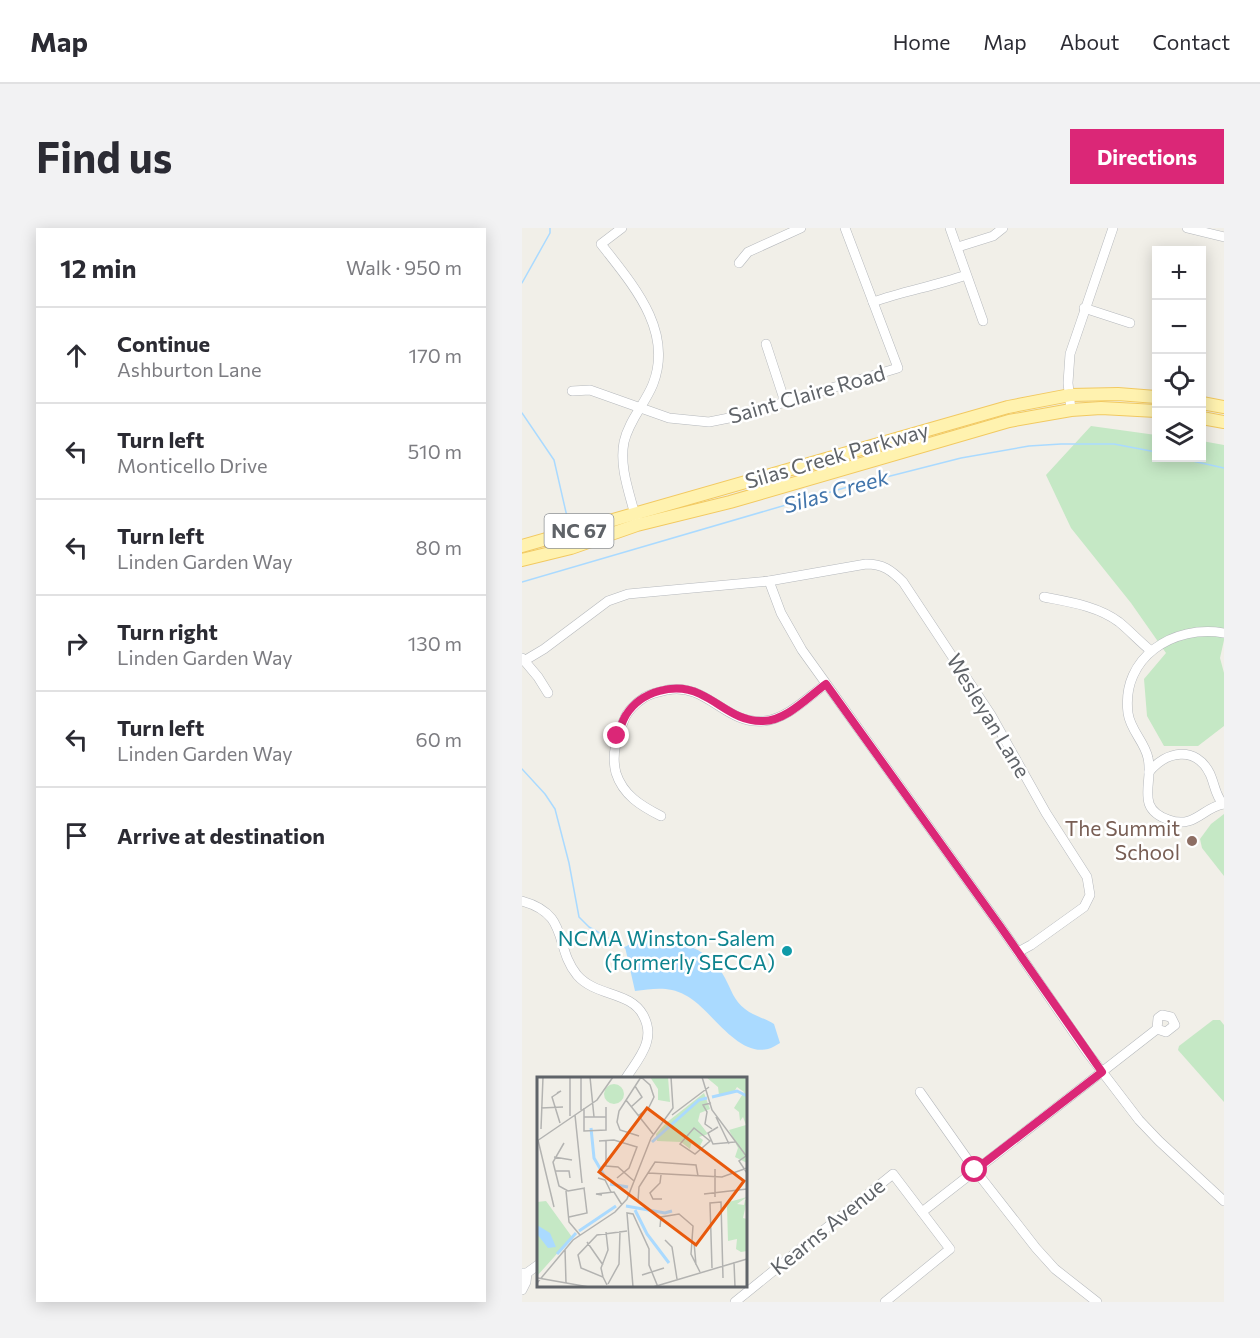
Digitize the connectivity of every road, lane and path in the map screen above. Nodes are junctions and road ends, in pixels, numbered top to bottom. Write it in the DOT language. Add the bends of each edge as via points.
graph roads {
  1 [pos="622,228"];
  2 [pos="801,228"];
  3 [pos="845,228"];
  4 [pos="950,228"];
  5 [pos="1003,228"];
  6 [pos="1113,228"];
  7 [pos="1187,228"];
  8 [pos="1224,237"];
  9 [pos="958,247"];
  10 [pos="739,263"];
  11 [pos="966,274"];
  12 [pos="873,302"];
  13 [pos="1084,308"];
  14 [pos="983,321"];
  15 [pos="1130,322"];
  16 [pos="766,344"];
  17 [pos="572,391"];
  18 [pos="1070,395"];
  19 [pos="1152,397"];
  20 [pos="785,402"];
  21 [pos="1206,404"];
  22 [pos="1224,407"];
  23 [pos="640,408"];
  24 [pos="1071,410"];
  25 [pos="1152,411"];
  26 [pos="1206,419"];
  27 [pos="1223,422"];
  28 [pos="636,520"];
  29 [pos="522,546"];
  30 [pos="522,560"];
  31 [pos="769,581"];
  32 [pos="1044,597"];
  33 [pos="1224,633"];
  34 [pos="1150,651"];
  35 [pos="523,659"];
  36 [pos="826,684"];
  37 [pos="548,693"];
  38 [pos="1149,772"];
  39 [pos="1223,804"];
  40 [pos="661,816"];
  41 [pos="522,901"];
  42 [pos="1018,952"];
  43 [pos="1157,1029"];
  44 [pos="1102,1072"];
  45 [pos="627,1077"];
  46 [pos="920,1092"];
  47 [pos="975,1170"];
  48 [pos="1224,1201"];
  49 [pos="922,1212"];
  50 [pos="524,1273"];
  51 [pos="522,1290"];
  52 [pos="735,1302"];
  53 [pos="885,1302"];
  54 [pos="1097,1302"];
  1 -- 23 [label="street" via="601,244 646,306 654,324 658,352 656,375"];
  2 -- 10 [label="street" via="748,252"];
  3 -- 12 [label="street, Saint Claire Road"];
  4 -- 9 [label="street"];
  5 -- 9 [label="street" via="993,236"];
  6 -- 13 [label="street"];
  7 -- 8 [label="street"];
  9 -- 11 [label="street"];
  11 -- 12 [label="street"];
  11 -- 14 [label="street"];
  12 -- 20 [label="street, Saint Claire Road" via="898,368"];
  13 -- 15 [label="street"];
  13 -- 18 [label="street" via="1070,354"];
  16 -- 20 [label="street"];
  17 -- 23 [label="street, Saint Claire Road" via="590,390"];
  18 -- 19 [label="main road, Silas Creek Parkway / NC 67"];
  18 -- 24 [label="street"];
  18 -- 28 [label="main road, Silas Creek Parkway / NC 67" via="1008,407"];
  20 -- 23 [label="street, Saint Claire Road" via="709,422 680,420"];
  21 -- 22 [label="main road"];
  23 -- 28 [label="street" via="624,442 623,458"];
  24 -- 25 [label="main road, Silas Creek Parkway / NC 67"];
  24 -- 28 [label="main road, Silas Creek Parkway / NC 67" via="980,429 730,502"];
  26 -- 27 [label="main road"];
  28 -- 29 [label="main road, Silas Creek Parkway / NC 67"];
  28 -- 30 [label="main road, Silas Creek Parkway / NC 67" via="571,548"];
  31 -- 35 [label="street, Wesleyan Lane" via="627,594 608,601 544,649"];
  31 -- 36 [label="street" via="781,613"];
  31 -- 42 [label="street, Wesleyan Lane" via="878,564 889,568 903,582 991,715 1087,877 1090,895 1084,907"];
  32 -- 34 [label="street" via="1106,614"];
  33 -- 34 [label="street" via="1208,631 1166,640"];
  34 -- 38 [label="street" via="1136,671 1127,703 1131,723 1148,756"];
  35 -- 37 [label="street"];
  36 -- 40 [label="street" via="782,716 765,722 748,721 698,693 679,688 652,693 642,700 626,714 613,757 622,786 635,802"];
  36 -- 42 [label="street"];
  38 -- 39 [label="street" via="1169,756 1189,756 1206,767"];
  38 -- 39 [label="street" via="1148,801 1155,813 1167,819 1188,822"];
  41 -- 45 [label="street" via="545,912 555,922 575,973 585,983 635,1005 643,1015 646,1048"];
  42 -- 44 [label="street"];
  43 -- 44 [label="street"];
  44 -- 47 [label="street"];
  44 -- 48 [label="street" via="1139,1120"];
  46 -- 47 [label="street"];
  47 -- 49 [label="street"];
  47 -- 54 [label="street" via="1041,1254"];
  49 -- 52 [label="street, Kearns Avenue" via="892,1174"];
  49 -- 53 [label="street" via="950,1249"];
  50 -- 51 [label="street" via="526,1282"];
}
